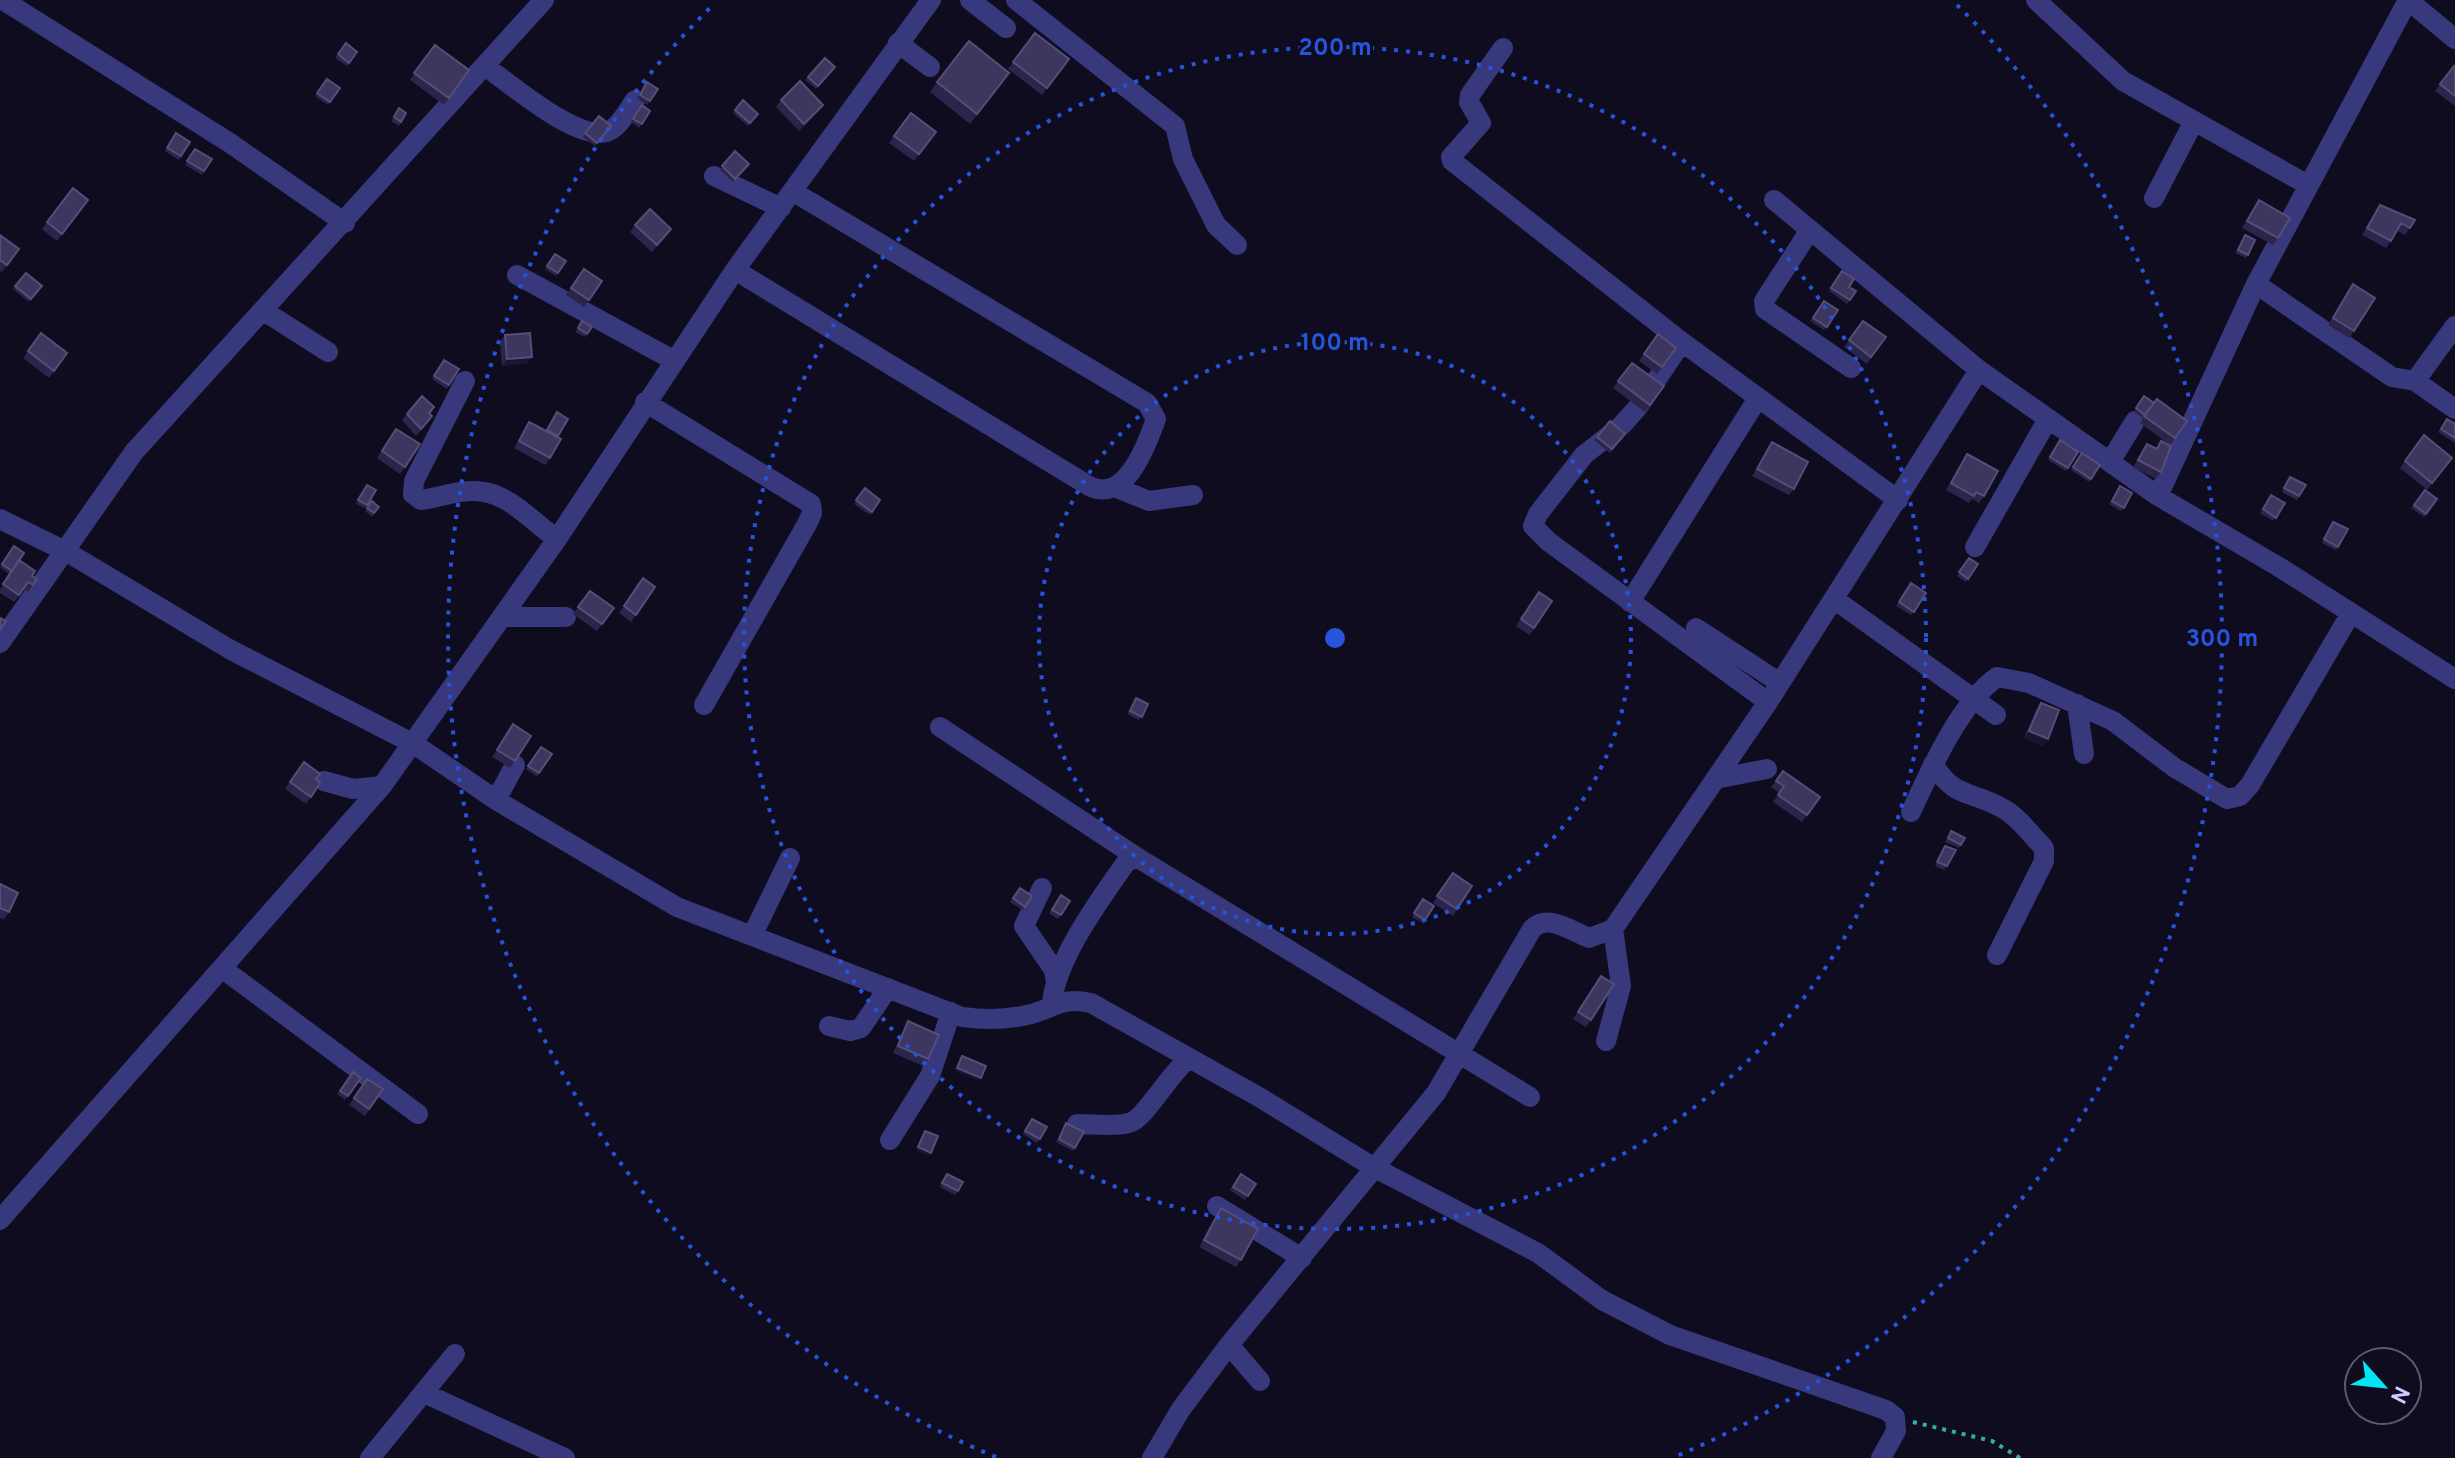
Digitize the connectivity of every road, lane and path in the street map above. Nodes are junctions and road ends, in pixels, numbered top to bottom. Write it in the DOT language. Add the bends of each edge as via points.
graph roads {
  1 [pos="3,0"];
  2 [pos="544,0"];
  3 [pos="931,0"];
  4 [pos="970,0"];
  5 [pos="1016,0"];
  6 [pos="2036,0"];
  7 [pos="1006,28"];
  8 [pos="2453,32"];
  9 [pos="898,43"];
  10 [pos="1503,48"];
  11 [pos="485,66"];
  12 [pos="930,67"];
  13 [pos="635,100"];
  14 [pos="2193,123"];
  15 [pos="714,176"];
  16 [pos="2308,185"];
  17 [pos="2154,198"];
  18 [pos="786,200"];
  19 [pos="1774,200"];
  20 [pos="345,223"];
  21 [pos="1810,230"];
  22 [pos="1237,245"];
  23 [pos="735,270"];
  24 [pos="517,275"];
  25 [pos="2256,284"];
  26 [pos="264,311"];
  27 [pos="2455,326"];
  28 [pos="1682,342"];
  29 [pos="328,352"];
  30 [pos="675,361"];
  31 [pos="1851,368"];
  32 [pos="1979,370"];
  33 [pos="465,381"];
  34 [pos="2415,381"];
  35 [pos="1758,398"];
  36 [pos="645,402"];
  37 [pos="2455,409"];
  38 [pos="2048,419"];
  39 [pos="2135,421"];
  40 [pos="2110,462"];
  41 [pos="1117,488"];
  42 [pos="1193,495"];
  43 [pos="2158,496"];
  44 [pos="1898,500"];
  45 [pos="0,519"];
  46 [pos="557,539"];
  47 [pos="1975,547"];
  48 [pos="67,552"];
  49 [pos="1834,599"];
  50 [pos="1630,602"];
  51 [pos="2351,613"];
  52 [pos="503,617"];
  53 [pos="566,617"];
  54 [pos="1696,628"];
  55 [pos="0,643"];
  56 [pos="2454,678"];
  57 [pos="1780,683"];
  58 [pos="1973,699"];
  59 [pos="1768,702"];
  60 [pos="2077,704"];
  61 [pos="704,705"];
  62 [pos="1996,715"];
  63 [pos="940,727"];
  64 [pos="414,744"];
  65 [pos="2084,754"];
  66 [pos="1933,764"];
  67 [pos="515,765"];
  68 [pos="1767,769"];
  69 [pos="1715,779"];
  70 [pos="324,781"];
  71 [pos="382,786"];
  72 [pos="496,800"];
  73 [pos="1911,812"];
  74 [pos="790,858"];
  75 [pos="1138,858"];
  76 [pos="1042,888"];
  77 [pos="1613,929"];
  78 [pos="753,934"];
  79 [pos="1997,955"];
  80 [pos="223,969"];
  81 [pos="1056,982"];
  82 [pos="888,988"];
  83 [pos="1052,1005"];
  84 [pos="951,1012"];
  85 [pos="829,1026"];
  86 [pos="1606,1041"];
  87 [pos="1459,1053"];
  88 [pos="1189,1058"];
  89 [pos="1530,1097"];
  90 [pos="418,1114"];
  91 [pos="1077,1124"];
  92 [pos="890,1140"];
  93 [pos="1373,1167"];
  94 [pos="1217,1206"];
  95 [pos="0,1220"];
  96 [pos="1302,1258"];
  97 [pos="1229,1345"];
  98 [pos="455,1354"];
  99 [pos="1260,1381"];
  100 [pos="424,1393"];
  101 [pos="1895,1417"];
  102 [pos="370,1458"];
  103 [pos="565,1458"];
  104 [pos="1152,1458"];
  105 [pos="1881,1458"];
  106 [pos="2020,1458"];
  1 -- 20 [label="street" via="230,143"];
  2 -- 11 [label="street"];
  3 -- 9 [label="street"];
  4 -- 7 [label="street"];
  5 -- 22 [label="street" via="1175,126 1183,159 1211,215"];
  6 -- 14 [label="street" via="2123,81"];
  8 -- 16 [label="street" via="2408,0"];
  9 -- 12 [label="street"];
  9 -- 18 [label="street"];
  10 -- 28 [label="street" via="1470,95 1481,123 1452,161"];
  11 -- 13 [label="street" via="578,130 610,131"];
  11 -- 20 [label="street"];
  14 -- 16 [label="street"];
  14 -- 17 [label="street"];
  15 -- 18 [label="street"];
  16 -- 25 [label="street"];
  18 -- 23 [label="street"];
  18 -- 41 [label="street" via="1147,403 1156,419 1149,439"];
  19 -- 21 [label="street"];
  20 -- 26 [label="street"];
  21 -- 31 [label="street" via="1764,301 1765,309"];
  21 -- 32 [label="street"];
  23 -- 30 [label="street"];
  23 -- 41 [label="street" via="1089,486 1101,492"];
  24 -- 30 [label="street"];
  25 -- 34 [label="street" via="2392,377"];
  25 -- 43 [label="street"];
  26 -- 29 [label="street"];
  26 -- 48 [label="street" via="134,452"];
  27 -- 34 [label="street"];
  28 -- 35 [label="street"];
  28 -- 50 [label="street" via="1638,407 1584,455 1533,526"];
  30 -- 36 [label="street"];
  32 -- 38 [label="street"];
  32 -- 44 [label="street"];
  33 -- 46 [label="street" via="414,481 413,494 421,500 485,492"];
  34 -- 37 [label="street"];
  35 -- 44 [label="street"];
  35 -- 50 [label="street"];
  36 -- 46 [label="street"];
  36 -- 61 [label="street" via="811,504 807,524"];
  38 -- 40 [label="street"];
  38 -- 47 [label="street"];
  39 -- 40 [label="street"];
  40 -- 43 [label="street"];
  41 -- 42 [label="street" via="1149,501"];
  43 -- 51 [label="street"];
  44 -- 49 [label="street"];
  45 -- 48 [label="street"];
  46 -- 52 [label="street"];
  48 -- 55 [label="street"];
  48 -- 64 [label="street" via="231,650"];
  49 -- 57 [label="street"];
  49 -- 58 [label="street"];
  50 -- 59 [label="street"];
  51 -- 56 [label="street"];
  51 -- 60 [label="street" via="2240,796 2227,799 2207,788 2113,721"];
  52 -- 53 [label="street"];
  52 -- 64 [label="street"];
  54 -- 57 [label="street"];
  57 -- 59 [label="street"];
  58 -- 60 [label="street" via="1997,677 2029,683"];
  58 -- 62 [label="street"];
  58 -- 66 [label="street"];
  59 -- 69 [label="street"];
  60 -- 65 [label="street"];
  63 -- 75 [label="street"];
  64 -- 71 [label="street"];
  64 -- 72 [label="street"];
  66 -- 73 [label="street"];
  66 -- 79 [label="street" via="1957,792 2004,808 2044,848 2044,861"];
  67 -- 72 [label="street"];
  68 -- 69 [label="street"];
  69 -- 77 [label="street"];
  70 -- 71 [label="street" via="353,789"];
  71 -- 80 [label="street"];
  72 -- 78 [label="street" via="677,907"];
  74 -- 78 [label="street"];
  75 -- 81 [label="street" via="1127,861 1118,874"];
  75 -- 87 [label="street"];
  76 -- 81 [label="street" via="1024,926 1054,970"];
  77 -- 86 [label="street" via="1621,986"];
  77 -- 87 [label="street" via="1589,938 1548,921 1538,923"];
  78 -- 82 [label="street"];
  80 -- 90 [label="street"];
  80 -- 95 [label="street"];
  81 -- 83 [label="street"];
  82 -- 84 [label="street"];
  82 -- 85 [label="street" via="861,1028"];
  83 -- 84 [label="street" via="988,1020"];
  83 -- 88 [label="street" via="1068,998 1091,1003"];
  84 -- 92 [label="street" via="930,1076"];
  87 -- 89 [label="street"];
  87 -- 93 [label="street" via="1436,1093"];
  88 -- 91 [label="street" via="1166,1079 1140,1119"];
  88 -- 93 [label="street"];
  93 -- 96 [label="street"];
  93 -- 101 [label="street" via="1538,1253 1602,1300 1670,1335"];
  94 -- 96 [label="street"];
  96 -- 97 [label="street"];
  97 -- 99 [label="street"];
  97 -- 104 [label="street"];
  98 -- 100 [label="street"];
  100 -- 102 [label="street"];
  100 -- 103 [label="street"];
  101 -- 105 [label="street" via="1896,1431"];
  101 -- 106 [label="path" via="1992,1441"];
}
